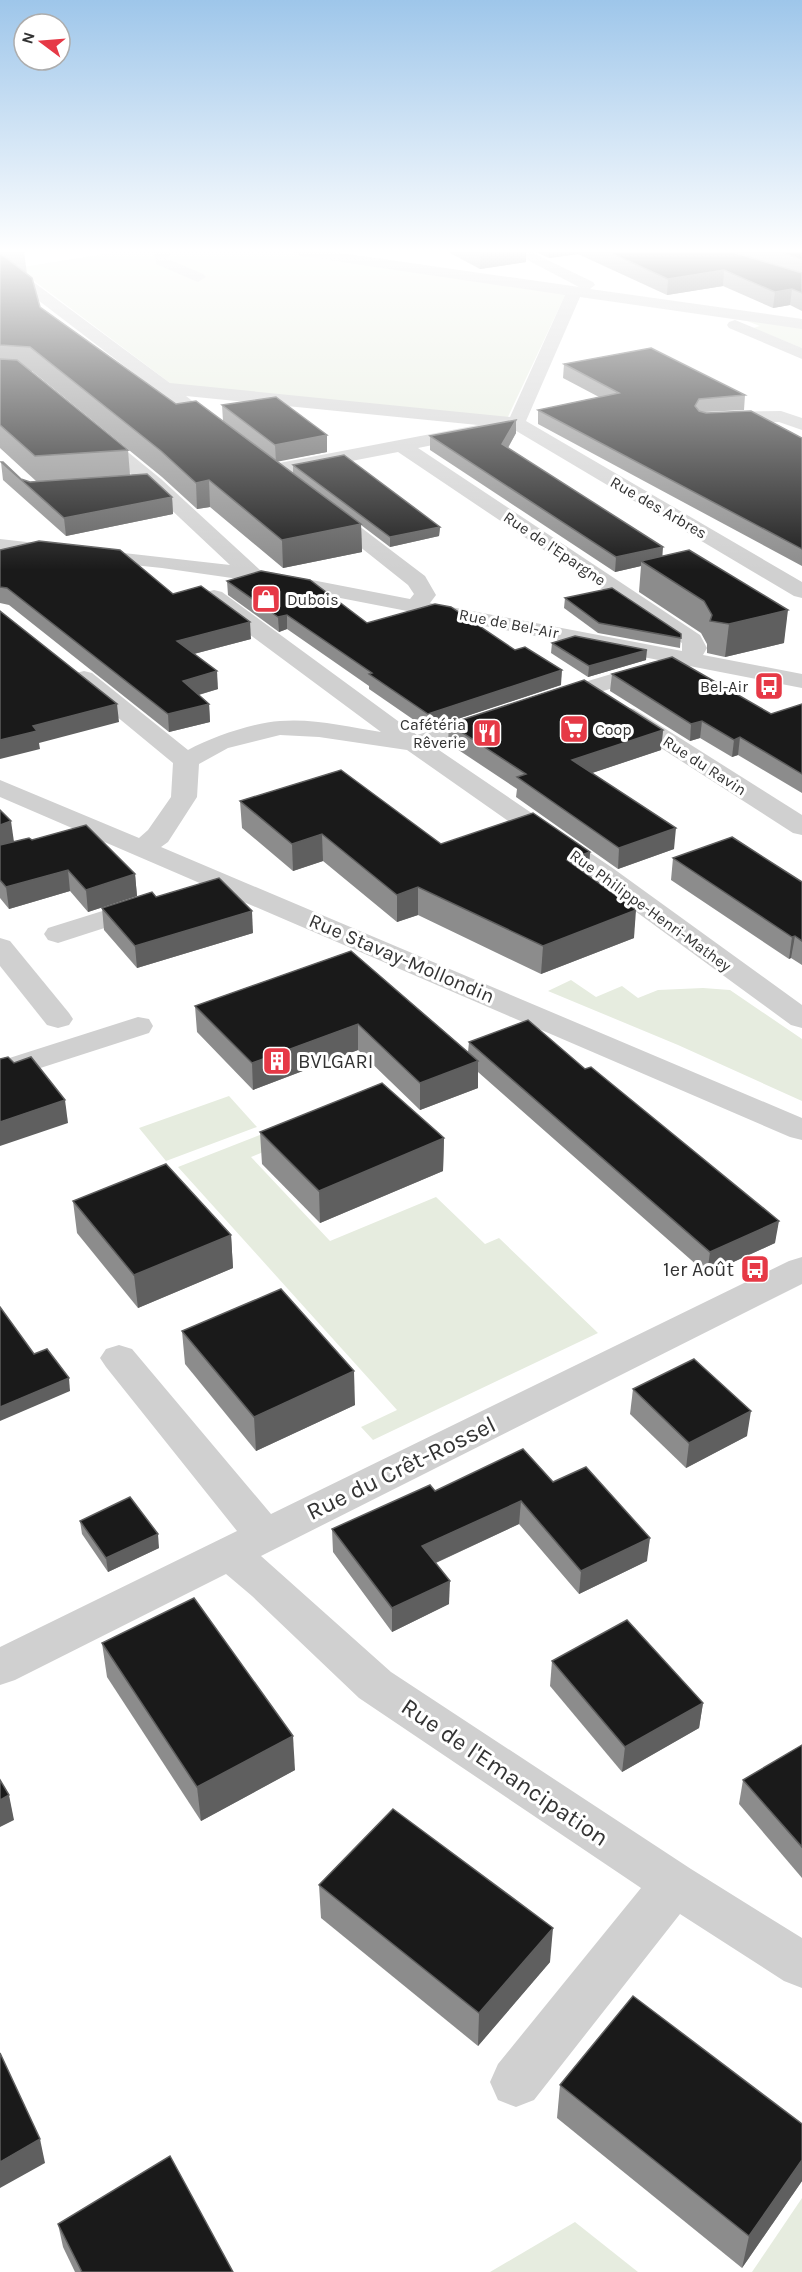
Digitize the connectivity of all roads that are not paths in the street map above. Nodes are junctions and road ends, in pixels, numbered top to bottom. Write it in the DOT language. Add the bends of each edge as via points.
graph roads {
  1 [pos="124,358"];
  2 [pos="545,358"];
  3 [pos="162,387"];
  4 [pos="705,419"];
  5 [pos="79,422"];
  6 [pos="516,423"];
  7 [pos="802,424"];
  8 [pos="238,443"];
  9 [pos="401,445"];
  10 [pos="256,457"];
  11 [pos="274,470"];
  12 [pos="154,483"];
  13 [pos="292,484"];
  14 [pos="121,485"];
  15 [pos="310,498"];
  16 [pos="0,545"];
  17 [pos="197,567"];
  18 [pos="252,575"];
  19 [pos="802,591"];
  20 [pos="415,606"];
  21 [pos="495,620"];
  22 [pos="525,649"];
  23 [pos="689,658"];
  24 [pos="63,662"];
  25 [pos="798,677"];
  26 [pos="575,682"];
  27 [pos="414,744"];
  28 [pos="186,761"];
  29 [pos="0,788"];
  30 [pos="802,827"];
  31 [pos="96,828"];
  32 [pos="62,839"];
  33 [pos="143,848"];
  34 [pos="220,880"];
  35 [pos="58,934"];
  36 [pos="0,947"];
  37 [pos="58,1019"];
  38 [pos="802,1019"];
  39 [pos="138,1026"];
  40 [pos="0,1071"];
  41 [pos="802,1130"];
  42 [pos="802,1269"];
  43 [pos="119,1358"];
  44 [pos="247,1544"];
  45 [pos="0,1667"];
  46 [pos="674,1884"];
  47 [pos="802,1965"];
  48 [pos="516,2082"];
  1 -- 3 [label="street"];
  2 -- 6 [label="street"];
  3 -- 6 [label="street"];
  3 -- 8 [label="street"];
  4 -- 7 [label="street" via="781,416"];
  5 -- 12 [label="street"];
  6 -- 9 [label="street"];
  6 -- 19 [label="street, Rue des Arbres"];
  9 -- 11 [label="street"];
  9 -- 23 [label="street, Rue de l'Epargne" via="692,640 695,648"];
  10 -- 11 [label="street"];
  11 -- 13 [label="street"];
  12 -- 14 [label="street"];
  12 -- 18 [label="street"];
  15 -- 20 [label="street" via="417,581 425,595"];
  16 -- 17 [label="street, Rue de Bel-Air"];
  17 -- 18 [label="street, Rue de Bel-Air"];
  17 -- 27 [label="street, Rue Philippe-Henri-Mathey" via="191,580"];
  18 -- 20 [label="street, Rue de Bel-Air"];
  20 -- 21 [label="street, Rue de Bel-Air"];
  21 -- 22 [label="street" via="495,630"];
  21 -- 23 [label="street, Rue de Bel-Air"];
  23 -- 25 [label="street, Rue de Bel-Air"];
  23 -- 26 [label="street"];
  24 -- 28 [label="street"];
  26 -- 27 [label="street" via="522,709"];
  26 -- 30 [label="street, Rue du Ravin"];
  27 -- 28 [label="street" via="280,728 219,743"];
  27 -- 38 [label="street, Rue Philippe-Henri-Mathey"];
  28 -- 33 [label="street" via="184,797 158,836"];
  29 -- 31 [label="street, Rue Stavay-Mollondin"];
  31 -- 32 [label="street"];
  31 -- 33 [label="street, Rue Stavay-Mollondin"];
  33 -- 34 [label="street, Rue Stavay-Mollondin"];
  34 -- 35 [label="street"];
  34 -- 41 [label="street, Rue Stavay-Mollondin"];
  36 -- 37 [label="street"];
  39 -- 40 [label="street"];
  42 -- 44 [label="street, Rue du Crêt-Rossel"];
  43 -- 44 [label="street, Rue de l'Emancipation"];
  44 -- 45 [label="street, Rue du Crêt-Rossel"];
  44 -- 46 [label="street, Rue de l'Emancipation" via="267,1584 375,1686"];
  46 -- 47 [label="street, Rue de l'Emancipation"];
  46 -- 48 [label="street"];
}
